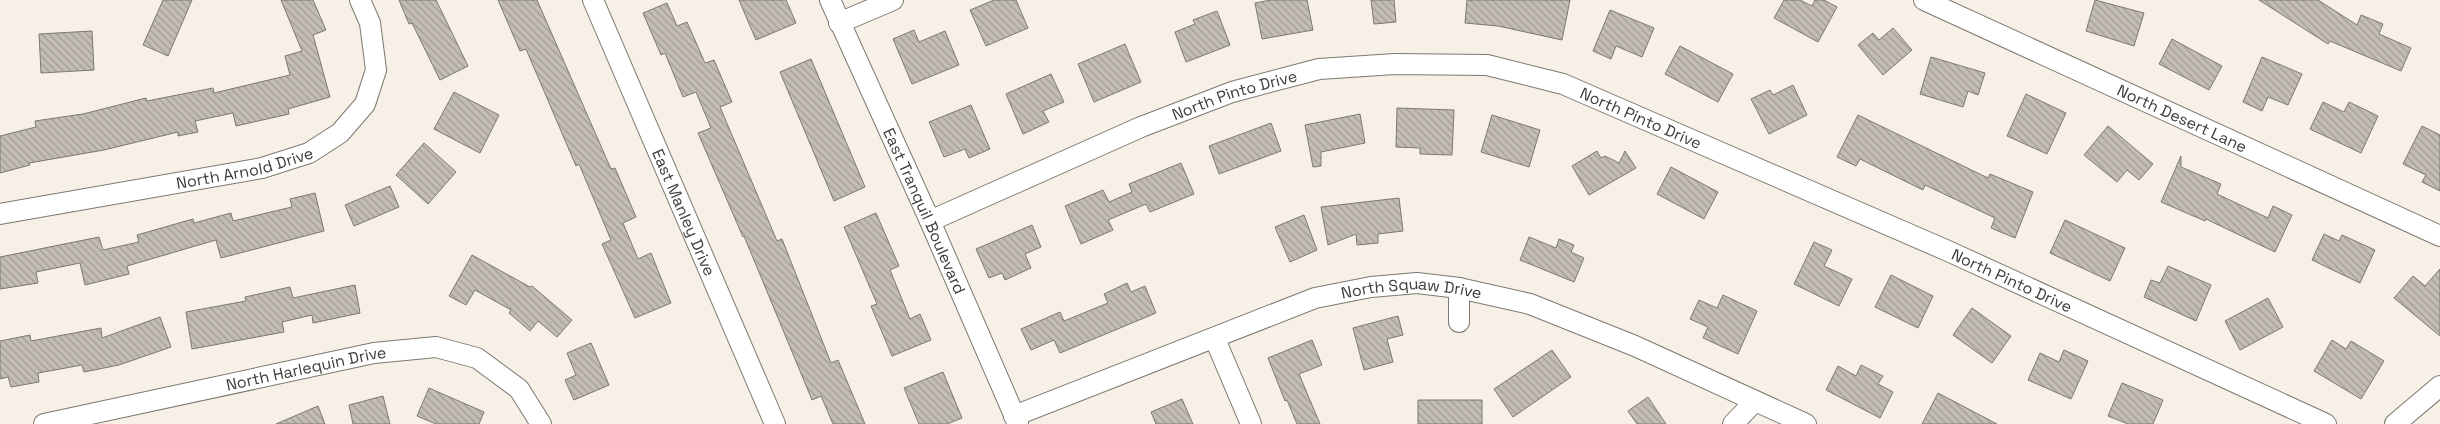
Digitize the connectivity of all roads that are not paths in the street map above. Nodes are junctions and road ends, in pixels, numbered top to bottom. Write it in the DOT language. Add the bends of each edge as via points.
graph roads {
  1 [pos="360,0"];
  2 [pos="593,0"];
  3 [pos="830,0"];
  4 [pos="893,0"];
  5 [pos="1924,0"];
  6 [pos="839,23"];
  7 [pos="0,214"];
  8 [pos="930,221"];
  9 [pos="2440,236"];
  10 [pos="1460,288"];
  11 [pos="1460,322"];
  12 [pos="1215,339"];
  13 [pos="2440,386"];
  14 [pos="1755,401"];
  15 [pos="1016,420"];
  16 [pos="44,424"];
  17 [pos="541,424"];
  18 [pos="775,424"];
  19 [pos="1251,424"];
  20 [pos="1733,424"];
  21 [pos="1806,424"];
  22 [pos="2326,424"];
  23 [pos="2395,424"];
  1 -- 7 [label="street, North Arnold Drive" via="370,23 376,70 365,104 340,133 309,153 262,168"];
  2 -- 18 [label="street, East Manley Drive"];
  3 -- 6 [label="street, East Tranquil Boulevard"];
  4 -- 6 [label="street"];
  5 -- 9 [label="street, North Desert Lane"];
  6 -- 8 [label="street, East Tranquil Boulevard"];
  8 -- 15 [label="street, East Tranquil Boulevard"];
  8 -- 22 [label="street, North Pinto Drive" via="1141,128 1232,92 1319,69 1395,64 1486,64 1563,84 1948,251"];
  10 -- 11 [label="street"];
  10 -- 12 [label="street, North Squaw Drive" via="1418,283 1372,287 1315,298"];
  10 -- 14 [label="street, North Squaw Drive" via="1530,304 1636,346"];
  12 -- 15 [label="street, North Squaw Drive"];
  12 -- 19 [label="street"];
  13 -- 23 [label="street"];
  14 -- 20 [label="street"];
  14 -- 21 [label="street, North Squaw Drive"];
  16 -- 17 [label="street, North Harlequin Drive" via="374,353 436,347 477,358 520,389"];
}
